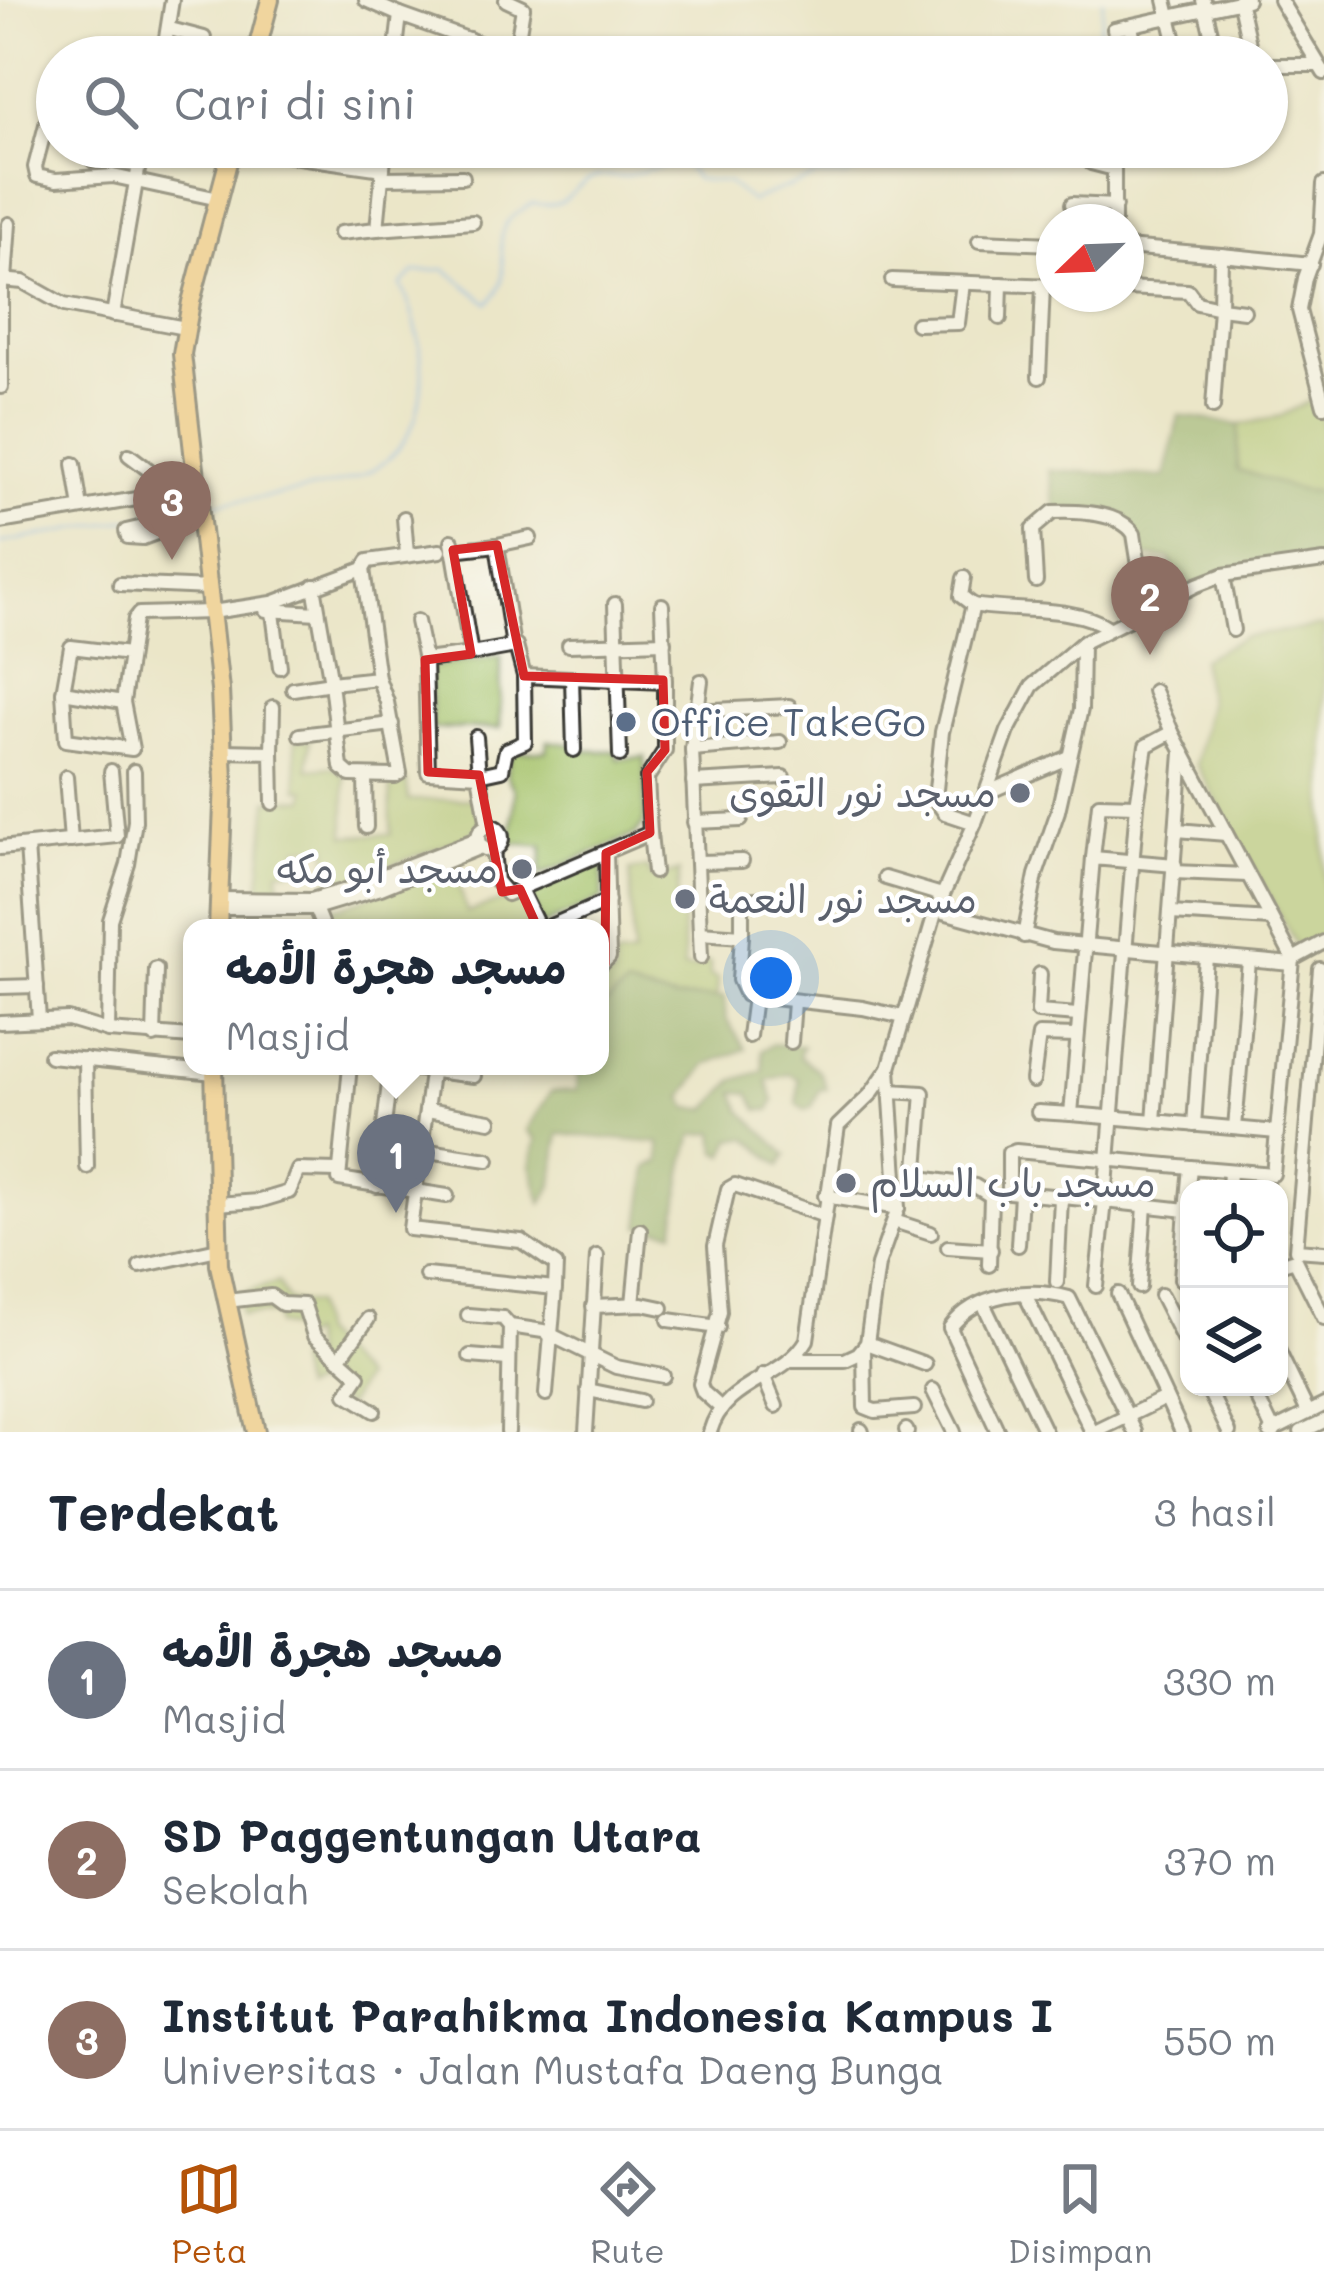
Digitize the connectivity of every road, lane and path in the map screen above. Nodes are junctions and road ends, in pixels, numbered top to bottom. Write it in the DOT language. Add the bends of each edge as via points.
graph roads {
  1 [pos="172,0"];
  2 [pos="270,0"];
  3 [pos="506,0"];
  4 [pos="1165,0"];
  5 [pos="1280,0"];
  6 [pos="371,1"];
  7 [pos="1242,1"];
  8 [pos="1204,5"];
  9 [pos="400,16"];
  10 [pos="1170,19"];
  11 [pos="1131,26"];
  12 [pos="170,29"];
  13 [pos="1114,29"];
  14 [pos="168,36"];
  15 [pos="196,36"];
  16 [pos="261,36"];
  17 [pos="398,36"];
  18 [pos="460,36"];
  19 [pos="518,36"];
  20 [pos="1133,36"];
  21 [pos="1174,36"];
  22 [pos="1212,36"];
  23 [pos="1248,36"];
  24 [pos="1288,67"];
  25 [pos="1321,69"];
  26 [pos="36,163"];
  27 [pos="137,168"];
  28 [pos="227,168"];
  29 [pos="349,168"];
  30 [pos="383,168"];
  31 [pos="1110,168"];
  32 [pos="382,174"];
  33 [pos="463,178"];
  34 [pos="134,180"];
  35 [pos="1324,184"];
  36 [pos="219,199"];
  37 [pos="1323,202"];
  38 [pos="1114,204"];
  39 [pos="473,222"];
  40 [pos="9,224"];
  41 [pos="376,229"];
  42 [pos="340,233"];
  43 [pos="979,241"];
  44 [pos="1036,243"];
  45 [pos="1144,248"];
  46 [pos="1222,255"];
  47 [pos="1311,263"];
  48 [pos="2,280"];
  49 [pos="892,280"];
  50 [pos="963,283"];
  51 [pos="1001,284"];
  52 [pos="1036,285"];
  53 [pos="1144,289"];
  54 [pos="1220,308"];
  55 [pos="1244,311"];
  56 [pos="1045,312"];
  57 [pos="113,315"];
  58 [pos="1000,318"];
  59 [pos="917,324"];
  60 [pos="185,328"];
  61 [pos="1039,377"];
  62 [pos="1,387"];
  63 [pos="1324,406"];
  64 [pos="1214,407"];
  65 [pos="129,455"];
  66 [pos="74,464"];
  67 [pos="197,497"];
  68 [pos="81,508"];
  69 [pos="404,518"];
  70 [pos="0,522"];
  71 [pos="160,524"];
  72 [pos="530,538"];
  73 [pos="497,544"];
  74 [pos="448,547"];
  75 [pos="407,554"];
  76 [pos="1324,561"];
  77 [pos="363,569"];
  78 [pos="1223,575"];
  79 [pos="964,578"];
  80 [pos="1036,580"];
  81 [pos="121,584"];
  82 [pos="314,586"];
  83 [pos="209,588"];
  84 [pos="615,604"];
  85 [pos="662,605"];
  86 [pos="973,605"];
  87 [pos="272,607"];
  88 [pos="1146,610"];
  89 [pos="212,612"];
  90 [pos="318,613"];
  91 [pos="417,621"];
  92 [pos="1109,628"];
  93 [pos="1233,630"];
  94 [pos="664,642"];
  95 [pos="617,644"];
  96 [pos="1082,644"];
  97 [pos="569,645"];
  98 [pos="513,646"];
  99 [pos="129,654"];
  100 [pos="471,654"];
  101 [pos="425,660"];
  102 [pos="280,667"];
  103 [pos="524,676"];
  104 [pos="378,678"];
  105 [pos="572,678"];
  106 [pos="619,680"];
  107 [pos="701,681"];
  108 [pos="665,682"];
  109 [pos="331,683"];
  110 [pos="293,689"];
  111 [pos="1154,691"];
  112 [pos="63,692"];
  113 [pos="123,702"];
  114 [pos="789,706"];
  115 [pos="273,707"];
  116 [pos="695,711"];
  117 [pos="392,724"];
  118 [pos="335,730"];
  119 [pos="1172,732"];
  120 [pos="300,735"];
  121 [pos="476,736"];
  122 [pos="780,742"];
  123 [pos="692,749"];
  124 [pos="574,750"];
  125 [pos="223,751"];
  126 [pos="272,752"];
  127 [pos="1183,752"];
  128 [pos="620,754"];
  129 [pos="1067,758"];
  130 [pos="111,771"];
  131 [pos="134,771"];
  132 [pos="428,772"];
  133 [pos="479,775"];
  134 [pos="407,776"];
  135 [pos="66,777"];
  136 [pos="365,777"];
  137 [pos="784,777"];
  138 [pos="693,782"];
  139 [pos="986,793"];
  140 [pos="273,803"];
  141 [pos="1137,806"];
  142 [pos="741,820"];
  143 [pos="694,822"];
  144 [pos="975,824"];
  145 [pos="488,826"];
  146 [pos="366,827"];
  147 [pos="1178,830"];
  148 [pos="650,833"];
  149 [pos="1226,834"];
  150 [pos="71,841"];
  151 [pos="484,845"];
  152 [pos="27,846"];
  153 [pos="0,848"];
  154 [pos="606,854"];
  155 [pos="1093,858"];
  156 [pos="697,862"];
  157 [pos="742,862"];
  158 [pos="1133,862"];
  159 [pos="1174,868"];
  160 [pos="654,872"];
  161 [pos="1247,874"];
  162 [pos="885,878"];
  163 [pos="520,889"];
  164 [pos="942,896"];
  165 [pos="771,898"];
  166 [pos="608,901"];
  167 [pos="219,903"];
  168 [pos="243,904"];
  169 [pos="315,908"];
  170 [pos="935,910"];
  171 [pos="1171,913"];
  172 [pos="218,919"];
  173 [pos="319,919"];
  174 [pos="538,919"];
  175 [pos="565,919"];
  176 [pos="608,919"];
  177 [pos="1271,919"];
  178 [pos="700,933"];
  179 [pos="742,936"];
  180 [pos="1024,936"];
  181 [pos="1324,942"];
  182 [pos="1084,946"];
  183 [pos="1126,949"];
  184 [pos="1167,954"];
  185 [pos="701,957"];
  186 [pos="1206,957"];
  187 [pos="1249,961"];
  188 [pos="1292,961"];
  189 [pos="156,969"];
  190 [pos="1320,969"];
  191 [pos="1040,974"];
  192 [pos="37,986"];
  193 [pos="0,987"];
  194 [pos="754,998"];
  195 [pos="794,1002"];
  196 [pos="1078,1016"];
  197 [pos="903,1017"];
  198 [pos="40,1019"];
  199 [pos="0,1022"];
  200 [pos="108,1031"];
  201 [pos="154,1036"];
  202 [pos="748,1036"];
  203 [pos="1077,1036"];
  204 [pos="183,1037"];
  205 [pos="1319,1037"];
  206 [pos="791,1042"];
  207 [pos="50,1056"];
  208 [pos="1318,1057"];
  209 [pos="85,1059"];
  210 [pos="183,1067"];
  211 [pos="889,1068"];
  212 [pos="214,1075"];
  213 [pos="349,1075"];
  214 [pos="392,1075"];
  215 [pos="431,1075"];
  216 [pos="469,1075"];
  217 [pos="474,1076"];
  218 [pos="1033,1081"];
  219 [pos="891,1091"];
  220 [pos="427,1111"];
  221 [pos="1038,1112"];
  222 [pos="1071,1114"];
  223 [pos="1112,1118"];
  224 [pos="490,1121"];
  225 [pos="1154,1121"];
  226 [pos="1193,1125"];
  227 [pos="1235,1128"];
  228 [pos="1277,1132"];
  229 [pos="422,1150"];
  230 [pos="488,1160"];
  231 [pos="1108,1161"];
  232 [pos="88,1167"];
  233 [pos="1190,1167"];
  234 [pos="337,1171"];
  235 [pos="1230,1171"];
  236 [pos="1273,1174"];
  237 [pos="1189,1180"];
  238 [pos="1229,1180"];
  239 [pos="1273,1180"];
  240 [pos="376,1186"];
  241 [pos="415,1192"];
  242 [pos="1021,1194"];
  243 [pos="447,1196"];
  244 [pos="825,1196"];
  245 [pos="1061,1198"];
  246 [pos="1106,1202"];
  247 [pos="216,1204"];
  248 [pos="1145,1206"];
  249 [pos="1180,1209"];
  250 [pos="896,1214"];
  251 [pos="824,1216"];
  252 [pos="640,1230"];
  253 [pos="931,1233"];
  254 [pos="1018,1245"];
  255 [pos="948,1247"];
  256 [pos="218,1249"];
  257 [pos="1324,1252"];
  258 [pos="597,1256"];
  259 [pos="1288,1262"];
  260 [pos="140,1266"];
  261 [pos="426,1275"];
  262 [pos="1058,1282"];
  263 [pos="1096,1286"];
  264 [pos="1139,1287"];
  265 [pos="555,1288"];
  266 [pos="1025,1294"];
  267 [pos="1118,1294"];
  268 [pos="1162,1295"];
  269 [pos="226,1301"];
  270 [pos="983,1303"];
  271 [pos="633,1304"];
  272 [pos="593,1306"];
  273 [pos="468,1315"];
  274 [pos="1324,1318"];
  275 [pos="368,1319"];
  276 [pos="509,1326"];
  277 [pos="718,1327"];
  278 [pos="1180,1332"];
  279 [pos="549,1336"];
  280 [pos="865,1346"];
  281 [pos="590,1354"];
  282 [pos="470,1356"];
  283 [pos="508,1358"];
  284 [pos="338,1359"];
  285 [pos="790,1360"];
  286 [pos="926,1364"];
  287 [pos="1288,1371"];
  288 [pos="763,1375"];
  289 [pos="663,1376"];
  290 [pos="588,1390"];
  291 [pos="933,1390"];
  292 [pos="546,1394"];
  293 [pos="1212,1396"];
  294 [pos="1256,1396"];
  295 [pos="641,1401"];
  296 [pos="1167,1401"];
  297 [pos="1324,1405"];
  298 [pos="776,1406"];
  299 [pos="721,1408"];
  300 [pos="914,1408"];
  301 [pos="1306,1408"];
  302 [pos="374,1411"];
  303 [pos="1324,1421"];
  304 [pos="1131,1423"];
  305 [pos="1272,1431"];
  306 [pos="256,1432"];
  307 [pos="508,1432"];
  308 [pos="586,1432"];
  309 [pos="710,1432"];
  310 [pos="953,1432"];
  311 [pos="998,1432"];
  312 [pos="1046,1432"];
  313 [pos="1094,1432"];
  314 [pos="1110,1432"];
  315 [pos="1182,1432"];
  316 [pos="1229,1432"];
  317 [pos="1301,1432"];
  1 -- 12 [label="street"];
  2 -- 16 [label="main road"];
  3 -- 19 [label="street" via="523,8"];
  4 -- 10 [label="street"];
  5 -- 25 [label="street"];
  6 -- 9 [label="street"];
  7 -- 8 [label="street"];
  7 -- 23 [label="street"];
  8 -- 10 [label="street"];
  8 -- 22 [label="street"];
  9 -- 17 [label="street"];
  9 -- 18 [label="street"];
  10 -- 11 [label="street"];
  10 -- 21 [label="street"];
  11 -- 13 [label="street"];
  11 -- 20 [label="street"];
  12 -- 14 [label="street"];
  12 -- 15 [label="street"];
  24 -- 25 [label="street"];
  26 -- 34 [label="street" via="38,176 56,180"];
  27 -- 34 [label="street"];
  28 -- 36 [label="main road"];
  29 -- 32 [label="street"];
  30 -- 32 [label="street"];
  31 -- 38 [label="street"];
  32 -- 33 [label="street"];
  32 -- 41 [label="street"];
  34 -- 36 [label="street"];
  34 -- 57 [label="street"];
  35 -- 37 [label="street"];
  36 -- 60 [label="main road"];
  37 -- 47 [label="street"];
  39 -- 41 [label="street"];
  40 -- 48 [label="street"];
  41 -- 42 [label="street"];
  43 -- 44 [label="street"];
  45 -- 46 [label="street"];
  46 -- 47 [label="street"];
  46 -- 54 [label="street"];
  47 -- 63 [label="street" via="1299,310"];
  48 -- 57 [label="street"];
  48 -- 62 [label="street"];
  49 -- 50 [label="street"];
  50 -- 51 [label="street"];
  50 -- 59 [label="street" via="958,323"];
  51 -- 52 [label="street"];
  51 -- 58 [label="street"];
  53 -- 54 [label="street" via="1188,291 1197,303"];
  54 -- 55 [label="street"];
  54 -- 64 [label="street"];
  56 -- 61 [label="street"];
  57 -- 60 [label="street"];
  60 -- 67 [label="main road" via="182,371"];
  65 -- 67 [label="street" via="156,486"];
  66 -- 68 [label="street"];
  67 -- 68 [label="street"];
  67 -- 71 [label="street"];
  67 -- 83 [label="main road"];
  68 -- 70 [label="street"];
  69 -- 75 [label="street"];
  72 -- 73 [label="street"];
  73 -- 74 [label="street"];
  73 -- 98 [label="street"];
  74 -- 75 [label="street"];
  74 -- 100 [label="street"];
  75 -- 77 [label="street"];
  76 -- 78 [label="street"];
  77 -- 82 [label="street"];
  77 -- 104 [label="street"];
  78 -- 88 [label="street"];
  78 -- 93 [label="street"];
  79 -- 86 [label="street" via="961,596"];
  80 -- 88 [label="street" via="1033,530 1053,512 1114,519 1133,531"];
  81 -- 83 [label="street"];
  82 -- 87 [label="street"];
  82 -- 90 [label="street"];
  83 -- 89 [label="main road"];
  84 -- 95 [label="street"];
  85 -- 94 [label="street"];
  86 -- 92 [label="street" via="1077,616"];
  86 -- 144 [label="street" via="942,732 935,799 945,813"];
  87 -- 89 [label="street"];
  87 -- 90 [label="street"];
  87 -- 102 [label="street"];
  88 -- 92 [label="street"];
  89 -- 99 [label="street" via="139,614"];
  89 -- 125 [label="main road"];
  90 -- 109 [label="street"];
  91 -- 101 [label="street"];
  92 -- 96 [label="street"];
  94 -- 95 [label="street"];
  94 -- 108 [label="street"];
  95 -- 97 [label="street"];
  95 -- 106 [label="street"];
  96 -- 129 [label="street" via="1084,694"];
  96 -- 139 [label="street" via="1032,686"];
  98 -- 100 [label="street"];
  98 -- 103 [label="street"];
  99 -- 112 [label="street" via="72,646"];
  99 -- 113 [label="street"];
  100 -- 101 [label="street"];
  101 -- 132 [label="street"];
  103 -- 105 [label="street"];
  103 -- 133 [label="street" via="524,744 506,750 502,770"];
  104 -- 109 [label="street"];
  104 -- 117 [label="street"];
  105 -- 106 [label="street"];
  105 -- 124 [label="street"];
  106 -- 108 [label="street"];
  106 -- 128 [label="street"];
  107 -- 116 [label="street"];
  108 -- 148 [label="street" via="665,750 647,778"];
  109 -- 110 [label="street"];
  109 -- 118 [label="street"];
  111 -- 119 [label="street"];
  112 -- 113 [label="street"];
  112 -- 113 [label="street" via="69,742 132,749"];
  114 -- 116 [label="street"];
  115 -- 126 [label="street"];
  116 -- 123 [label="street"];
  117 -- 118 [label="street"];
  117 -- 136 [label="street" via="399,775"];
  118 -- 120 [label="street"];
  118 -- 136 [label="street" via="341,767"];
  119 -- 127 [label="street"];
  119 -- 141 [label="street" via="1143,749"];
  121 -- 133 [label="street"];
  122 -- 123 [label="street"];
  123 -- 138 [label="street"];
  125 -- 126 [label="street"];
  125 -- 167 [label="main road"];
  126 -- 140 [label="street"];
  127 -- 147 [label="street"];
  127 -- 149 [label="street"];
  129 -- 139 [label="street"];
  129 -- 180 [label="street"];
  130 -- 150 [label="street" via="116,836"];
  131 -- 200 [label="street" via="128,865 110,920"];
  132 -- 133 [label="street"];
  132 -- 134 [label="street"];
  133 -- 145 [label="street"];
  135 -- 150 [label="street"];
  136 -- 146 [label="street"];
  137 -- 138 [label="street"];
  138 -- 143 [label="street"];
  139 -- 144 [label="street"];
  141 -- 155 [label="street" via="1100,804"];
  141 -- 158 [label="street"];
  142 -- 143 [label="street"];
  143 -- 156 [label="street"];
  144 -- 164 [label="street"];
  145 -- 151 [label="street"];
  145 -- 151 [label="street" via="502,834 501,844"];
  147 -- 149 [label="street"];
  147 -- 159 [label="street"];
  148 -- 154 [label="street"];
  148 -- 160 [label="street"];
  149 -- 161 [label="street"];
  150 -- 152 [label="street"];
  151 -- 163 [label="street" via="502,892"];
  151 -- 168 [label="street" via="311,900"];
  151 -- 169 [label="street"];
  152 -- 153 [label="street"];
  152 -- 192 [label="street"];
  154 -- 163 [label="street"];
  154 -- 166 [label="street"];
  155 -- 158 [label="street"];
  155 -- 182 [label="street"];
  156 -- 157 [label="street"];
  156 -- 178 [label="street"];
  158 -- 159 [label="street"];
  158 -- 183 [label="street"];
  159 -- 161 [label="street"];
  159 -- 171 [label="street"];
  161 -- 177 [label="street"];
  162 -- 164 [label="street"];
  163 -- 174 [label="street"];
  164 -- 170 [label="street"];
  165 -- 179 [label="street" via="742,900"];
  166 -- 175 [label="street"];
  166 -- 176 [label="street"];
  167 -- 168 [label="street"];
  167 -- 172 [label="main road"];
  168 -- 169 [label="street"];
  169 -- 173 [label="street"];
  170 -- 180 [label="street"];
  170 -- 197 [label="street"];
  171 -- 177 [label="street"];
  171 -- 184 [label="street"];
  177 -- 188 [label="street"];
  178 -- 179 [label="street"];
  178 -- 185 [label="street"];
  179 -- 194 [label="street" via="740,984"];
  180 -- 182 [label="street"];
  181 -- 188 [label="street"];
  182 -- 183 [label="street"];
  182 -- 196 [label="street"];
  183 -- 184 [label="street"];
  183 -- 223 [label="street"];
  184 -- 186 [label="street"];
  184 -- 225 [label="street"];
  186 -- 187 [label="street"];
  186 -- 226 [label="street"];
  187 -- 188 [label="street"];
  187 -- 227 [label="street"];
  188 -- 228 [label="street"];
  189 -- 201 [label="street"];
  190 -- 205 [label="street"];
  191 -- 196 [label="street" via="1038,1012"];
  192 -- 193 [label="street"];
  192 -- 198 [label="street"];
  194 -- 195 [label="street"];
  194 -- 202 [label="street"];
  195 -- 197 [label="street"];
  195 -- 206 [label="street"];
  196 -- 203 [label="street"];
  197 -- 211 [label="street"];
  198 -- 199 [label="street"];
  198 -- 200 [label="street"];
  200 -- 201 [label="street"];
  201 -- 204 [label="street"];
  203 -- 218 [label="street" via="1039,1035"];
  203 -- 222 [label="street"];
  205 -- 208 [label="street"];
  207 -- 209 [label="street"];
  208 -- 257 [label="street" via="1295,1250"];
  209 -- 210 [label="street"];
  209 -- 232 [label="street"];
  211 -- 219 [label="street"];
  211 -- 244 [label="street" via="838,1126"];
  212 -- 247 [label="main road"];
  213 -- 234 [label="street"];
  214 -- 240 [label="street"];
  215 -- 220 [label="street"];
  216 -- 217 [label="street"];
  219 -- 250 [label="street"];
  219 -- 255 [label="street" via="923,1093 921,1178 991,1196 990,1257"];
  220 -- 224 [label="street"];
  220 -- 229 [label="street"];
  221 -- 222 [label="street"];
  222 -- 223 [label="street"];
  223 -- 225 [label="street"];
  223 -- 231 [label="street"];
  225 -- 226 [label="street"];
  226 -- 227 [label="street"];
  227 -- 228 [label="street"];
  228 -- 236 [label="street"];
  229 -- 230 [label="street"];
  229 -- 241 [label="street"];
  231 -- 233 [label="street"];
  231 -- 242 [label="street" via="1011,1151 1006,1188"];
  231 -- 246 [label="street"];
  233 -- 235 [label="street"];
  233 -- 237 [label="street"];
  234 -- 240 [label="street" via="343,1182"];
  234 -- 247 [label="street" via="298,1170 289,1192"];
  235 -- 236 [label="street"];
  235 -- 238 [label="street"];
  236 -- 239 [label="street"];
  240 -- 241 [label="street"];
  241 -- 243 [label="street"];
  241 -- 265 [label="street" via="413,1232 526,1243 556,1265"];
  242 -- 245 [label="street"];
  242 -- 254 [label="street"];
  244 -- 250 [label="street"];
  244 -- 251 [label="street"];
  245 -- 246 [label="street"];
  245 -- 262 [label="street"];
  246 -- 248 [label="street"];
  246 -- 263 [label="street"];
  247 -- 256 [label="main road"];
  248 -- 249 [label="street"];
  248 -- 264 [label="street"];
  250 -- 253 [label="street"];
  250 -- 280 [label="street" via="878,1264"];
  251 -- 277 [label="street" via="730,1187 715,1246"];
  251 -- 285 [label="street" via="807,1340"];
  252 -- 271 [label="street"];
  256 -- 260 [label="street"];
  256 -- 269 [label="main road"];
  258 -- 272 [label="street"];
  259 -- 274 [label="street" via="1295,1260"];
  261 -- 265 [label="street"];
  265 -- 279 [label="street"];
  266 -- 270 [label="street"];
  266 -- 304 [label="street" via="1073,1302"];
  266 -- 313 [label="street"];
  267 -- 296 [label="street"];
  268 -- 278 [label="street"];
  269 -- 284 [label="street" via="271,1295 304,1305 314,1336"];
  269 -- 306 [label="main road"];
  270 -- 311 [label="street" via="950,1328"];
  270 -- 312 [label="street"];
  271 -- 272 [label="street"];
  271 -- 277 [label="street"];
  272 -- 281 [label="street"];
  273 -- 276 [label="street" via="503,1318"];
  275 -- 284 [label="street"];
  276 -- 279 [label="street"];
  276 -- 283 [label="street"];
  277 -- 299 [label="street" via="700,1387"];
  279 -- 281 [label="street"];
  279 -- 292 [label="street"];
  280 -- 285 [label="street" via="844,1360"];
  280 -- 286 [label="street"];
  280 -- 300 [label="street" via="867,1408"];
  281 -- 289 [label="street"];
  281 -- 290 [label="street"];
  282 -- 283 [label="street"];
  283 -- 307 [label="street"];
  284 -- 302 [label="street" via="359,1376 347,1394"];
  285 -- 288 [label="street"];
  287 -- 301 [label="street"];
  288 -- 298 [label="street"];
  288 -- 299 [label="street"];
  290 -- 295 [label="street"];
  290 -- 308 [label="street"];
  291 -- 310 [label="street"];
  293 -- 316 [label="street"];
  294 -- 305 [label="street"];
  296 -- 304 [label="street"];
  296 -- 315 [label="street"];
  297 -- 305 [label="street"];
  299 -- 309 [label="street"];
  303 -- 317 [label="street"];
  304 -- 313 [label="street"];
  304 -- 314 [label="street"];
}
